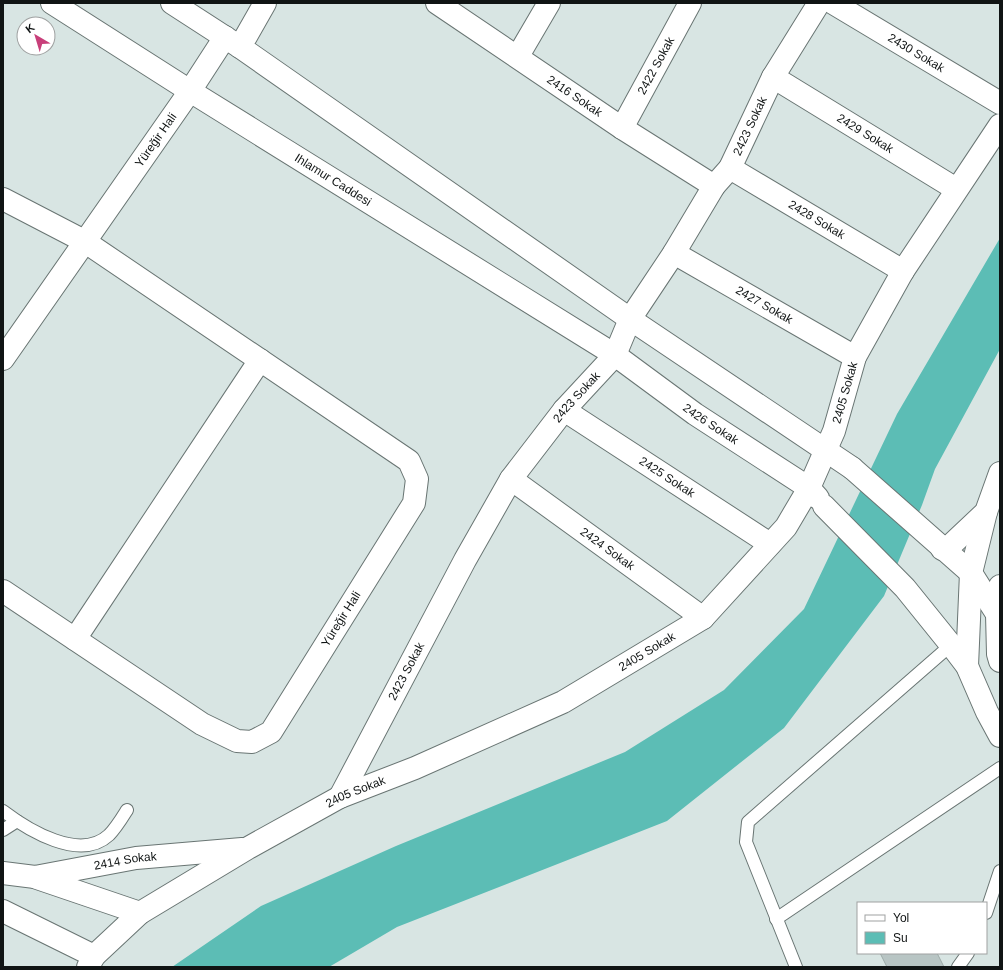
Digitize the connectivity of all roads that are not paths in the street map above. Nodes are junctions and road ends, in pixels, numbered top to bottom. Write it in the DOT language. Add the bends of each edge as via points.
graph roads {
  1 [pos="52,3"];
  2 [pos="172,3"];
  3 [pos="265,3"];
  4 [pos="437,3"];
  5 [pos="549,3"];
  6 [pos="690,3"];
  7 [pos="819,3"];
  8 [pos="833,3"];
  9 [pos="232,42"];
  10 [pos="518,56"];
  11 [pos="773,77"];
  12 [pos="190,91"];
  13 [pos="1000,103"];
  14 [pos="1000,125"];
  15 [pos="622,128"];
  16 [pos="730,168"];
  17 [pos="714,186"];
  18 [pos="956,189"];
  19 [pos="3,198"];
  20 [pos="84,241"];
  21 [pos="674,253"];
  22 [pos="903,270"];
  23 [pos="630,319"];
  24 [pos="615,355"];
  25 [pos="854,358"];
  26 [pos="3,359"];
  27 [pos="260,360"];
  28 [pos="564,410"];
  29 [pos="825,451"];
  30 [pos="1000,473"];
  31 [pos="511,479"];
  32 [pos="809,488"];
  33 [pos="986,512"];
  34 [pos="936,543"];
  35 [pos="770,544"];
  36 [pos="971,573"];
  37 [pos="1000,586"];
  38 [pos="3,591"];
  39 [pos="997,614"];
  40 [pos="703,618"];
  41 [pos="74,639"];
  42 [pos="951,645"];
  43 [pos="999,657"];
  44 [pos="967,666"];
  45 [pos="1000,736"];
  46 [pos="1000,768"];
  47 [pos="340,797"];
  48 [pos="128,810"];
  49 [pos="3,812"];
  50 [pos="17,821"];
  51 [pos="3,830"];
  52 [pos="248,848"];
  53 [pos="1000,871"];
  54 [pos="3,873"];
  55 [pos="35,877"];
  56 [pos="987,910"];
  57 [pos="3,911"];
  58 [pos="140,913"];
  59 [pos="776,919"];
  60 [pos="967,954"];
  61 [pos="91,961"];
  62 [pos="796,967"];
  63 [pos="958,967"];
  1 -- 12 [label="street, Ihlamur Caddesi"];
  2 -- 9 [label="street"];
  3 -- 9 [label="street, Yüreğir Hali"];
  4 -- 10 [label="street, 2416 Sokak"];
  5 -- 10 [label="street"];
  6 -- 15 [label="street, 2422 Sokak"];
  7 -- 11 [label="street, 2423 Sokak"];
  8 -- 13 [label="street, 2430 Sokak"];
  9 -- 12 [label="street, Yüreğir Hali"];
  9 -- 23 [label="street"];
  10 -- 15 [label="street, 2416 Sokak"];
  11 -- 16 [label="street, 2423 Sokak"];
  11 -- 18 [label="street, 2429 Sokak"];
  12 -- 20 [label="street, Yüreğir Hali"];
  12 -- 24 [label="street, Ihlamur Caddesi"];
  14 -- 18 [label="street, 2405 Sokak"];
  15 -- 17 [label="street, 2416 Sokak"];
  16 -- 17 [label="street, 2423 Sokak"];
  16 -- 22 [label="street, 2428 Sokak"];
  17 -- 21 [label="street, 2423 Sokak"];
  18 -- 22 [label="street, 2405 Sokak"];
  19 -- 20 [label="street, Yüreğir Hali"];
  20 -- 26 [label="street, Yüreğir Hali"];
  20 -- 27 [label="street, Yüreğir Hali"];
  21 -- 23 [label="street, 2423 Sokak"];
  21 -- 25 [label="street, 2427 Sokak"];
  22 -- 25 [label="street, 2405 Sokak"];
  23 -- 24 [label="street, 2423 Sokak"];
  23 -- 29 [label="street"];
  24 -- 28 [label="street, 2423 Sokak"];
  24 -- 32 [label="street, 2426 Sokak" via="695,414"];
  25 -- 29 [label="street, 2405 Sokak" via="834,431"];
  27 -- 41 [label="street"];
  27 -- 41 [label="street, Yüreğir Hali" via="409,461 417,479 414,503 271,732 252,742 237,741 202,724"];
  28 -- 31 [label="street, 2423 Sokak"];
  28 -- 35 [label="street, 2425 Sokak"];
  29 -- 32 [label="street, 2405 Sokak"];
  29 -- 34 [label="street" via="852,468"];
  30 -- 33 [label="street"];
  31 -- 40 [label="street, 2424 Sokak"];
  31 -- 47 [label="street, 2423 Sokak" via="465,560"];
  32 -- 35 [label="street, 2405 Sokak" via="786,527"];
  32 -- 42 [label="street, 2426 Sokak" via="905,588"];
  33 -- 34 [label="street" via="951,545"];
  33 -- 36 [label="street"];
  34 -- 36 [label="street"];
  35 -- 40 [label="street, 2405 Sokak"];
  36 -- 39 [label="street"];
  36 -- 44 [label="street"];
  37 -- 39 [label="street"];
  38 -- 41 [label="street, Yüreğir Hali"];
  39 -- 43 [label="street"];
  40 -- 47 [label="street, 2405 Sokak" via="563,702 415,768"];
  42 -- 44 [label="street, 2426 Sokak"];
  42 -- 59 [label="lane" via="748,822 746,842"];
  43 -- 44 [label="street" via="980,667"];
  44 -- 45 [label="street"];
  46 -- 59 [label="lane"];
  47 -- 52 [label="street, 2405 Sokak"];
  48 -- 50 [label="lane" via="110,835 98,842 85,844 63,844"];
  49 -- 50 [label="lane"];
  50 -- 51 [label="lane"];
  52 -- 55 [label="street, 2414 Sokak" via="136,858"];
  52 -- 58 [label="street, 2405 Sokak"];
  53 -- 56 [label="lane"];
  54 -- 55 [label="street, 2414 Sokak"];
  55 -- 58 [label="street"];
  57 -- 61 [label="street"];
  58 -- 61 [label="street, 2405 Sokak"];
  59 -- 62 [label="lane"];
  60 -- 63 [label="lane"];
}
